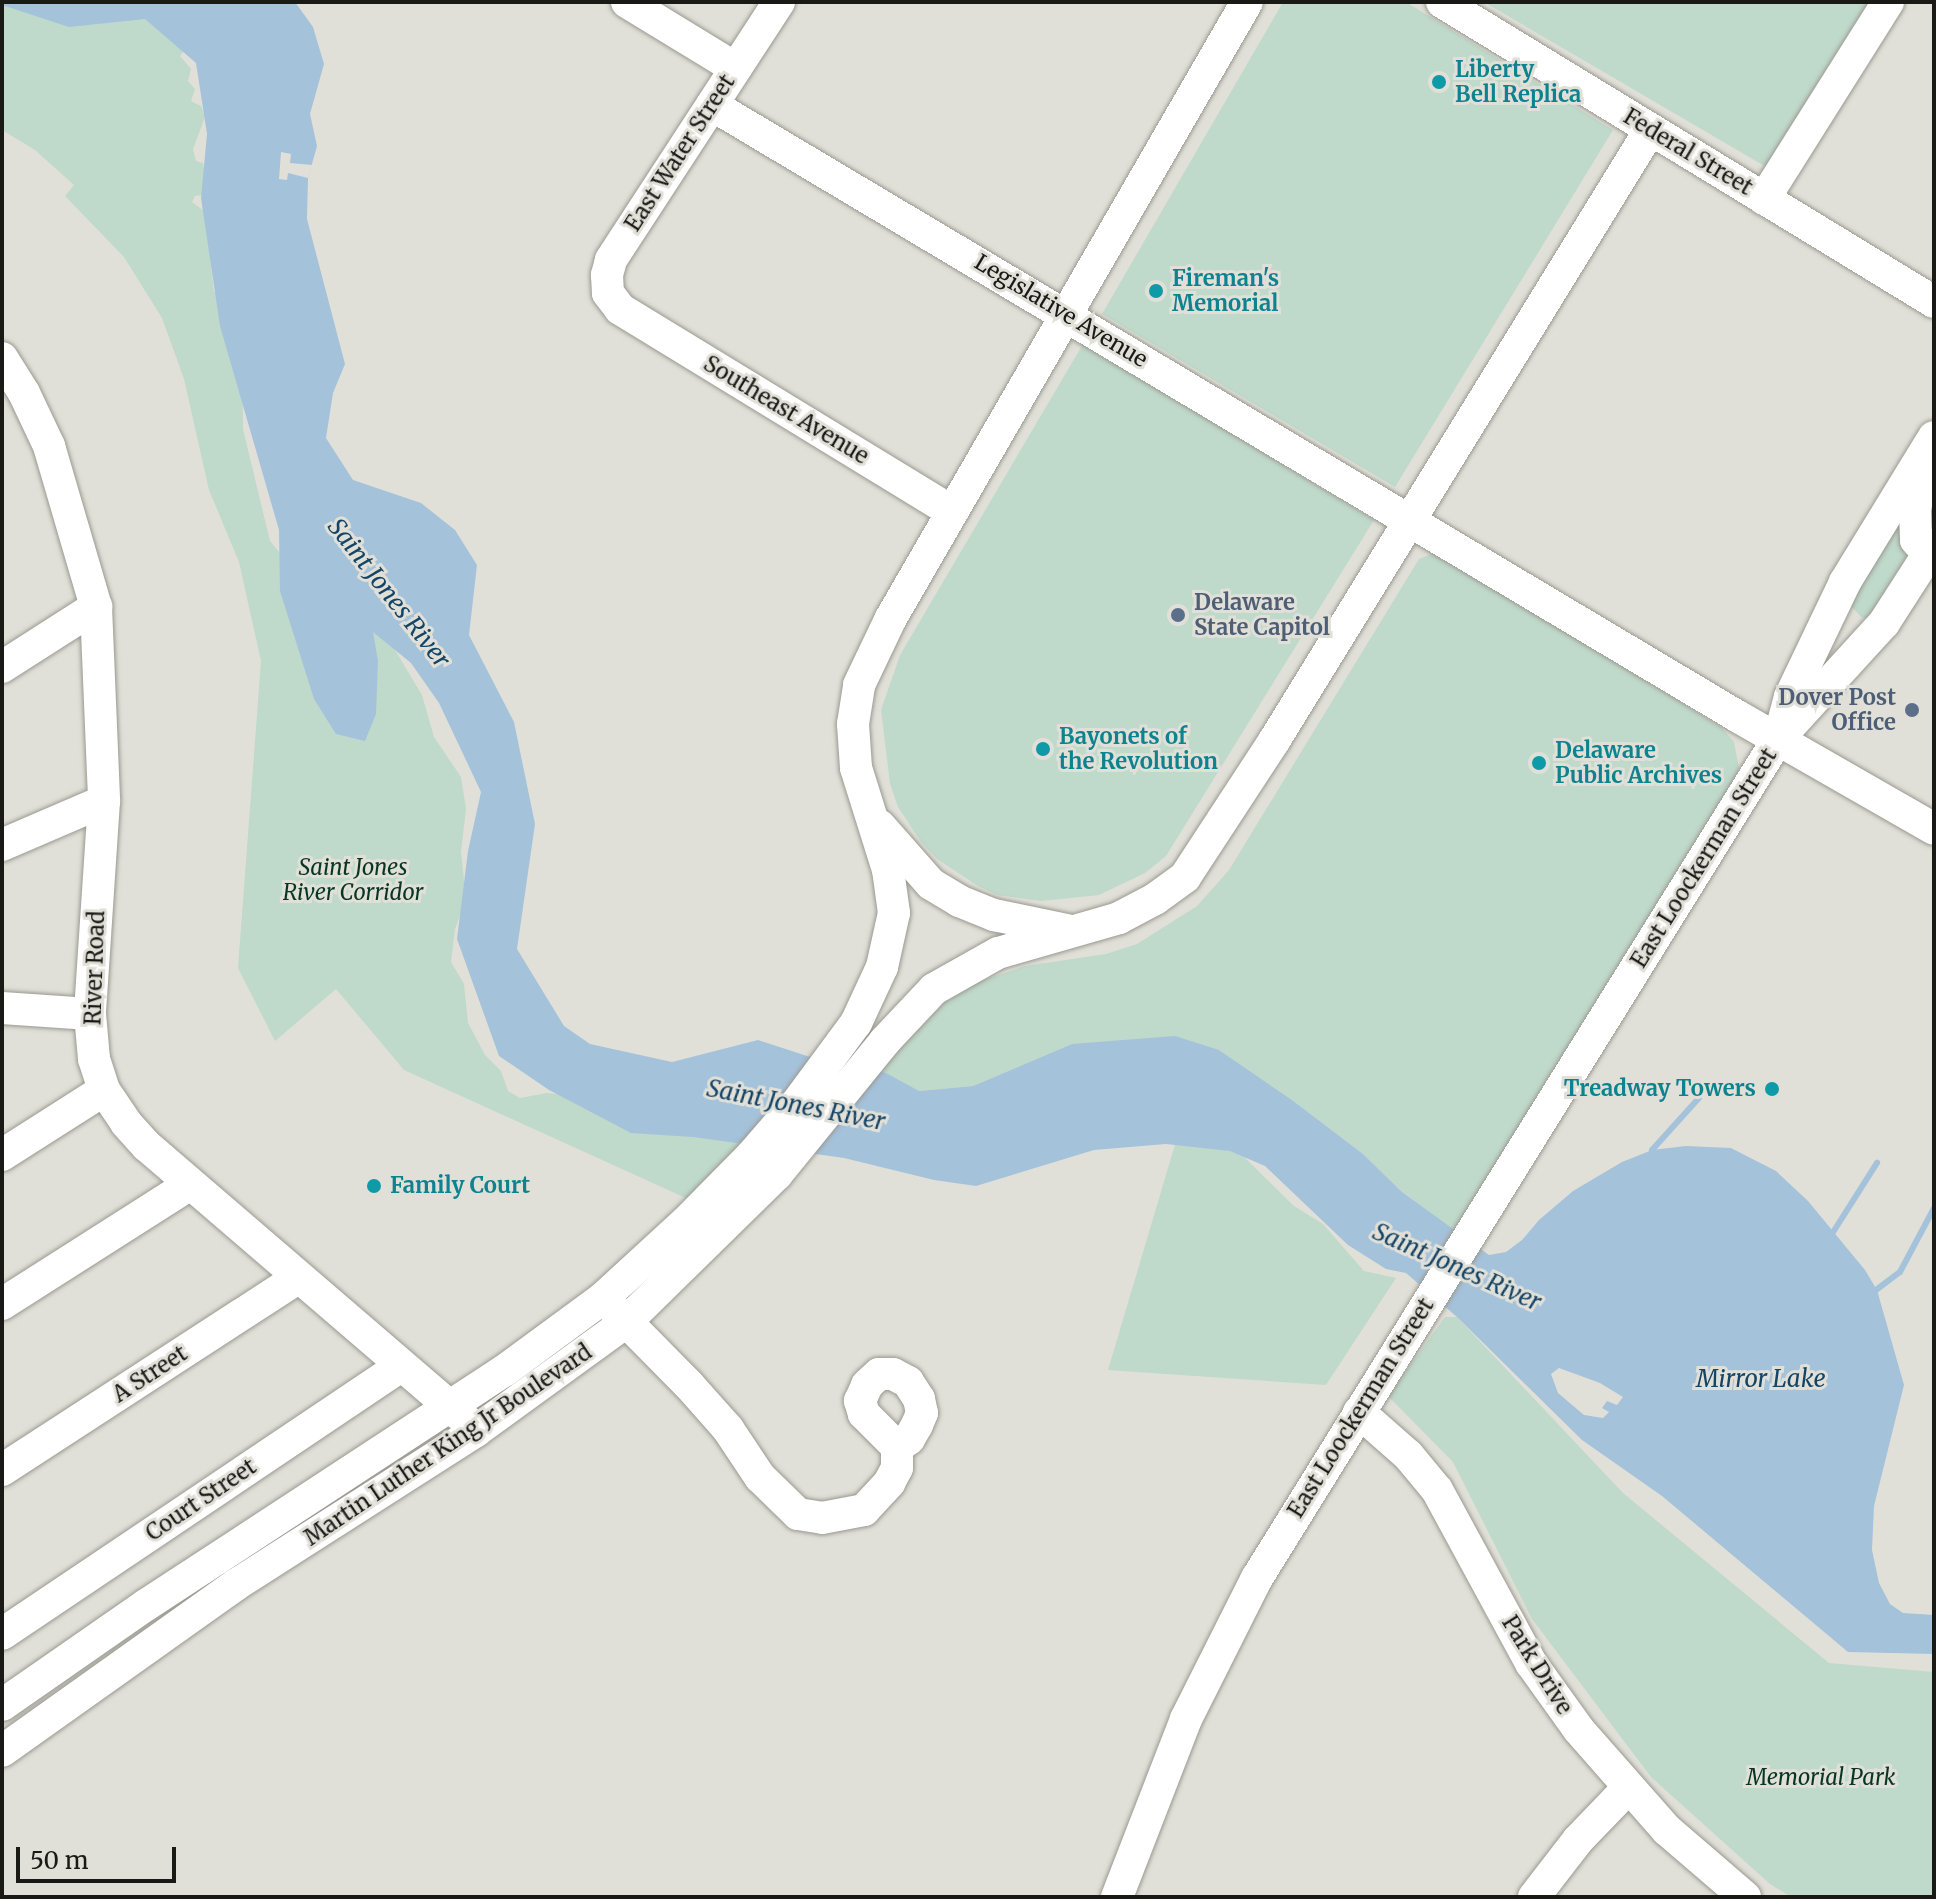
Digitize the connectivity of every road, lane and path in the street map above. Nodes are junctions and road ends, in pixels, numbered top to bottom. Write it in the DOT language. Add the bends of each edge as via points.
graph roads {
  1 [pos="627,2"];
  2 [pos="779,2"];
  3 [pos="1247,2"];
  4 [pos="1442,2"];
  5 [pos="1888,2"];
  6 [pos="735,68"];
  7 [pos="712,105"];
  8 [pos="1650,130"];
  9 [pos="1764,199"];
  10 [pos="1934,302"];
  11 [pos="620,309"];
  12 [pos="1067,314"];
  13 [pos="2,358"];
  14 [pos="1931,442"];
  15 [pos="952,512"];
  16 [pos="1410,518"];
  17 [pos="1931,550"];
  18 [pos="96,607"];
  19 [pos="2,667"];
  20 [pos="1778,739"];
  21 [pos="104,801"];
  22 [pos="873,818"];
  23 [pos="1934,829"];
  24 [pos="2,845"];
  25 [pos="1071,931"];
  26 [pos="2,1008"];
  27 [pos="90,1014"];
  28 [pos="104,1090"];
  29 [pos="2,1155"];
  30 [pos="765,1164"];
  31 [pos="189,1185"];
  32 [pos="298,1278"];
  33 [pos="603,1298"];
  34 [pos="2,1304"];
  35 [pos="626,1322"];
  36 [pos="401,1366"];
  37 [pos="452,1406"];
  38 [pos="1359,1412"];
  39 [pos="476,1431"];
  40 [pos="897,1447"];
  41 [pos="2,1470"];
  42 [pos="2,1634"];
  43 [pos="2,1705"];
  44 [pos="2,1751"];
  45 [pos="1628,1788"];
  46 [pos="1117,1897"];
  47 [pos="1534,1897"];
  48 [pos="1745,1897"];
  1 -- 6 [label="street"];
  2 -- 6 [label="street, East Water Street"];
  3 -- 12 [label="street, Martin Luther King Jr Boulevard"];
  4 -- 8 [label="street, Federal Street"];
  5 -- 9 [label="street"];
  6 -- 7 [label="street, East Water Street"];
  7 -- 11 [label="street, East Water Street" via="611,260 608,293"];
  7 -- 12 [label="street, Legislative Avenue"];
  8 -- 9 [label="street, Federal Street"];
  8 -- 16 [label="street, Martin Luther King Jr Boulevard"];
  9 -- 10 [label="street, Federal Street"];
  11 -- 15 [label="street, Southeast Avenue"];
  12 -- 15 [label="street, Martin Luther King Jr Boulevard"];
  12 -- 16 [label="street, Legislative Avenue"];
  13 -- 18 [label="street, River Road" via="49,446"];
  14 -- 17 [label="street" via="1915,510 1916,540"];
  14 -- 20 [label="street" via="1845,582 1790,697"];
  15 -- 22 [label="street, Martin Luther King Jr Boulevard" via="859,685 853,724 856,768"];
  16 -- 20 [label="street, Legislative Avenue"];
  16 -- 25 [label="street, Martin Luther King Jr Boulevard" via="1185,877 1119,918"];
  17 -- 20 [label="street" via="1884,623"];
  18 -- 19 [label="street"];
  18 -- 21 [label="street, River Road"];
  20 -- 23 [label="street, Legislative Avenue"];
  20 -- 38 [label="street, East Loockerman Street"];
  21 -- 24 [label="street"];
  21 -- 27 [label="street, River Road"];
  22 -- 25 [label="street" via="931,884 959,901 994,915"];
  22 -- 30 [label="street, Martin Luther King Jr Boulevard" via="894,913 882,967 863,1009 796,1104"];
  25 -- 30 [label="street, Martin Luther King Jr Boulevard" via="998,953 934,989"];
  26 -- 27 [label="street"];
  27 -- 28 [label="street, River Road" via="94,1059"];
  28 -- 29 [label="street"];
  28 -- 31 [label="street, River Road" via="126,1123"];
  30 -- 33 [label="street, Martin Luther King Jr Boulevard" via="686,1222"];
  30 -- 35 [label="street, Martin Luther King Jr Boulevard"];
  31 -- 32 [label="street, River Road"];
  31 -- 34 [label="street"];
  32 -- 36 [label="street, River Road"];
  32 -- 41 [label="street, A Street"];
  33 -- 35 [label="street"];
  33 -- 37 [label="street, Martin Luther King Jr Boulevard"];
  35 -- 39 [label="street, Martin Luther King Jr Boulevard"];
  35 -- 40 [label="street" via="689,1385 760,1477 798,1514 822,1518 864,1510 897,1468"];
  36 -- 37 [label="street, River Road"];
  36 -- 42 [label="street, Court Street"];
  37 -- 39 [label="street, River Road"];
  37 -- 43 [label="street, Martin Luther King Jr Boulevard"];
  38 -- 45 [label="street, Park Drive" via="1408,1455 1437,1490 1531,1663"];
  38 -- 46 [label="street, East Loockerman Street" via="1257,1578 1186,1719"];
  39 -- 44 [label="street, Martin Luther King Jr Boulevard" via="237,1584"];
  45 -- 47 [label="street"];
  45 -- 48 [label="street, Park Drive" via="1696,1857"];
}
